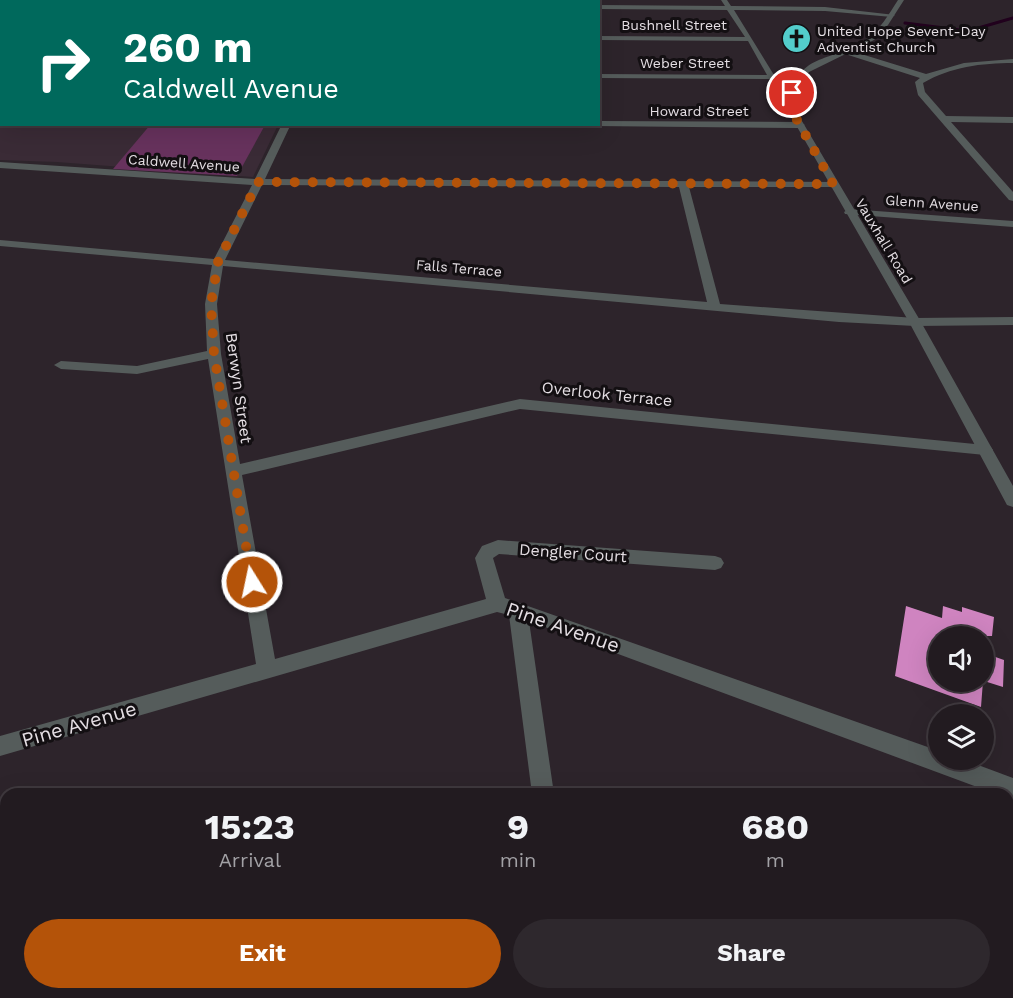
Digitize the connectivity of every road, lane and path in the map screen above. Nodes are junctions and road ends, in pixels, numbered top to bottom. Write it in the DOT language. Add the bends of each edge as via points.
graph roads {
  1 [pos="901,0"];
  2 [pos="726,3"];
  3 [pos="600,7"];
  4 [pos="892,15"];
  5 [pos="600,38"];
  6 [pos="748,39"];
  7 [pos="845,51"];
  8 [pos="1013,61"];
  9 [pos="600,76"];
  10 [pos="772,77"];
  11 [pos="926,77"];
  12 [pos="792,111"];
  13 [pos="944,119"];
  14 [pos="1013,120"];
  15 [pos="600,124"];
  16 [pos="800,125"];
  17 [pos="286,126"];
  18 [pos="0,165"];
  19 [pos="258,182"];
  20 [pos="683,184"];
  21 [pos="833,184"];
  22 [pos="1013,198"];
  23 [pos="849,212"];
  24 [pos="1013,224"];
  25 [pos="0,243"];
  26 [pos="218,262"];
  27 [pos="714,305"];
  28 [pos="1013,321"];
  29 [pos="915,322"];
  30 [pos="214,354"];
  31 [pos="61,365"];
  32 [pos="985,450"];
  33 [pos="232,472"];
  34 [pos="1009,485"];
  35 [pos="1013,501"];
  36 [pos="715,564"];
  37 [pos="497,604"];
  38 [pos="518,609"];
  39 [pos="267,671"];
  40 [pos="0,746"];
  41 [pos="542,788"];
  42 [pos="1010,788"];
  1 -- 4 [label="street"];
  2 -- 3 [label="street"];
  2 -- 4 [label="street"];
  2 -- 6 [label="street, Vauxhall Road"];
  4 -- 7 [label="street" via="867,42"];
  5 -- 6 [label="street, Bushnell Street"];
  6 -- 10 [label="street, Vauxhall Road"];
  7 -- 11 [label="street"];
  7 -- 12 [label="street" via="816,63 800,78 792,93"];
  8 -- 11 [label="street" via="970,64"];
  9 -- 10 [label="street, Weber Street"];
  10 -- 12 [label="street, Vauxhall Road"];
  11 -- 13 [label="street" via="919,82 921,93"];
  12 -- 16 [label="street, Vauxhall Road"];
  13 -- 14 [label="street"];
  13 -- 22 [label="street"];
  15 -- 16 [label="street, Howard Street"];
  16 -- 21 [label="street, Vauxhall Road"];
  17 -- 19 [label="street, Berwyn Street"];
  18 -- 19 [label="street, Caldwell Avenue"];
  19 -- 20 [label="street, Caldwell Avenue"];
  19 -- 26 [label="street, Berwyn Street"];
  20 -- 21 [label="street, Caldwell Avenue"];
  20 -- 27 [label="street"];
  21 -- 23 [label="street, Vauxhall Road"];
  23 -- 24 [label="street, Glenn Avenue"];
  23 -- 29 [label="street, Vauxhall Road"];
  25 -- 26 [label="street, Falls Terrace"];
  26 -- 27 [label="street, Falls Terrace"];
  26 -- 30 [label="street, Berwyn Street" via="211,304"];
  27 -- 29 [label="street, Falls Terrace"];
  28 -- 29 [label="street, Falls Terrace"];
  29 -- 32 [label="street, Vauxhall Road"];
  30 -- 31 [label="street" via="137,370"];
  30 -- 33 [label="street, Berwyn Street"];
  32 -- 33 [label="street, Overlook Terrace" via="520,404"];
  32 -- 34 [label="street, Vauxhall Road"];
  33 -- 39 [label="street, Berwyn Street"];
  34 -- 35 [label="street, Vauxhall Road"];
  36 -- 37 [label="street, Dengler Court" via="498,547 488,551 484,558"];
  37 -- 38 [label="street, Pine Avenue"];
  37 -- 39 [label="street, Pine Avenue"];
  38 -- 41 [label="street"];
  38 -- 42 [label="street, Pine Avenue"];
  39 -- 40 [label="street, Pine Avenue"];
}
